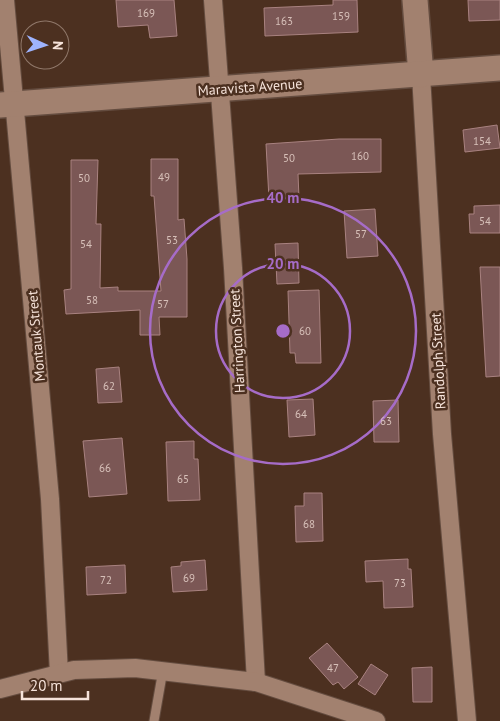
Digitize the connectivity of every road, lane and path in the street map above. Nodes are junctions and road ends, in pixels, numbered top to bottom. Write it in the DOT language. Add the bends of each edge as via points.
graph roads {
  1 [pos="5,0"];
  2 [pos="213,0"];
  3 [pos="415,0"];
  4 [pos="500,68"];
  5 [pos="421,75"];
  6 [pos="220,89"];
  7 [pos="7,104"];
  8 [pos="163,670"];
  9 [pos="59,674"];
  10 [pos="256,682"];
  11 [pos="0,689"];
  12 [pos="154,721"];
  13 [pos="376,721"];
  14 [pos="467,721"];
  1 -- 7 [label="street, Montauk Street"];
  2 -- 6 [label="street, Harrington Street"];
  3 -- 5 [label="main road, Randolph Street"];
  4 -- 5 [label="main road, Maravista Avenue"];
  5 -- 6 [label="main road, Maravista Avenue"];
  5 -- 14 [label="street, Randolph Street" via="442,434"];
  6 -- 7 [label="main road, Maravista Avenue"];
  6 -- 10 [label="street, Harrington Street"];
  7 -- 9 [label="street, Montauk Street" via="50,499"];
  8 -- 9 [label="street" via="91,668"];
  8 -- 10 [label="street"];
  8 -- 12 [label="lane"];
  9 -- 11 [label="street"];
  10 -- 13 [label="street"];
}
